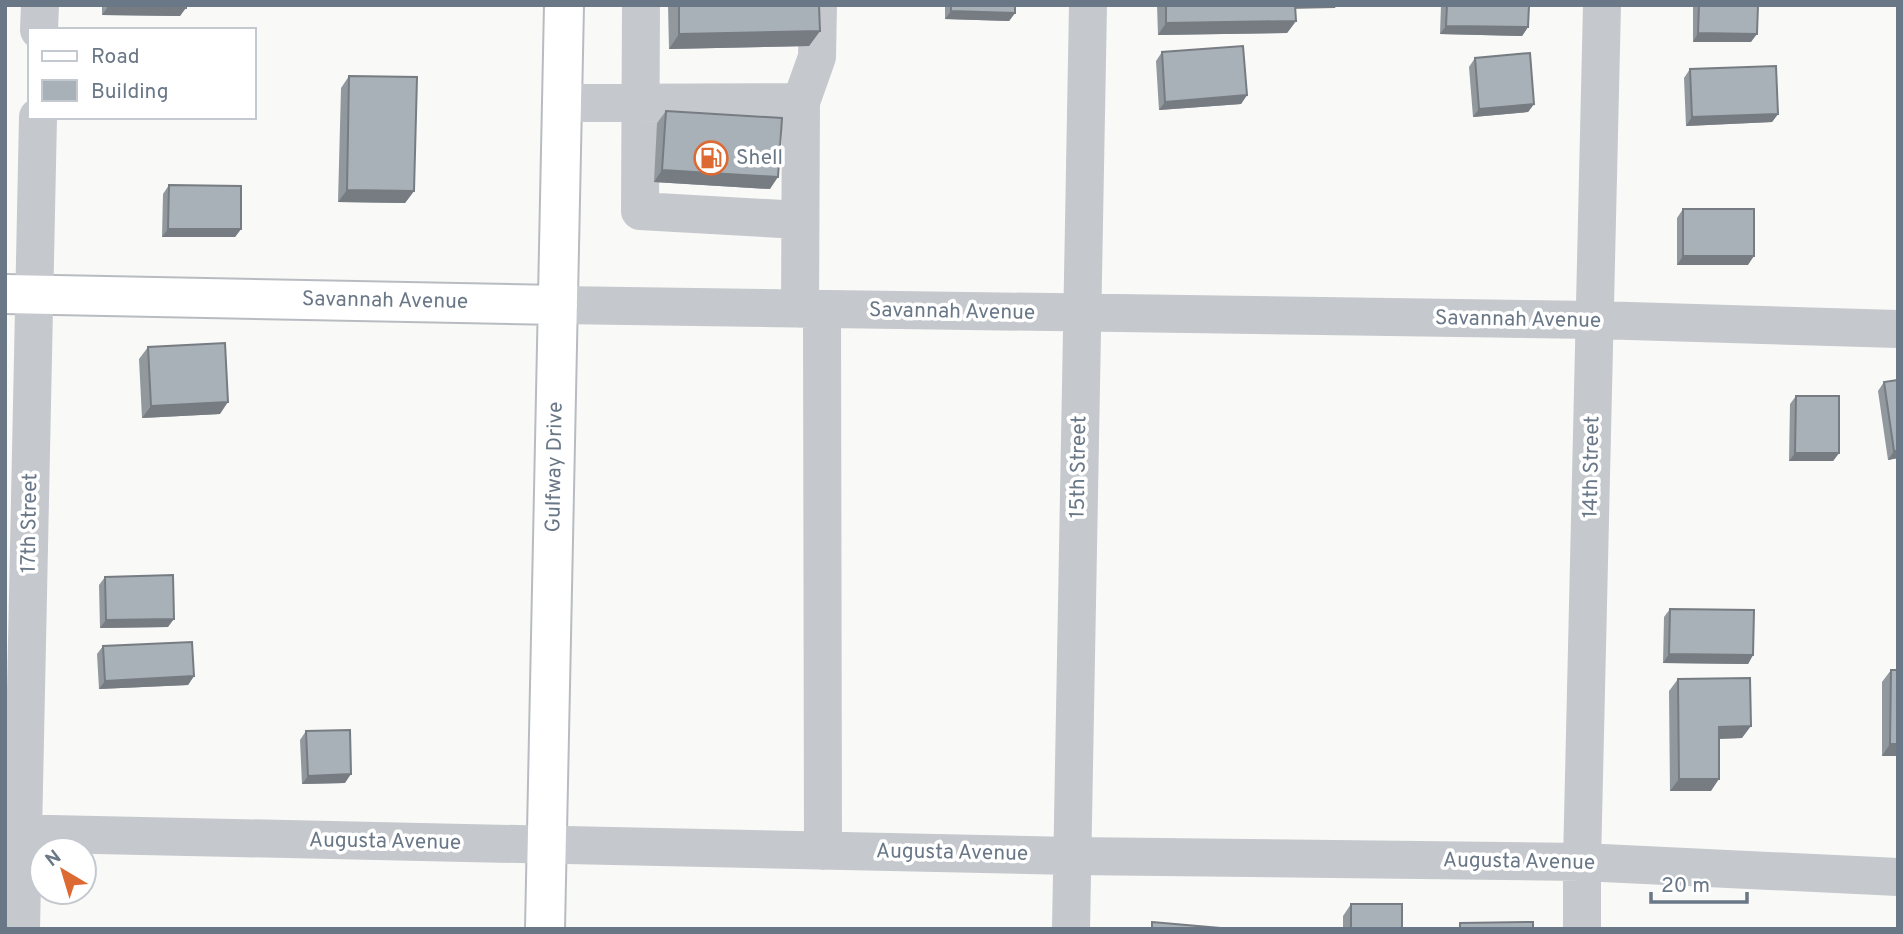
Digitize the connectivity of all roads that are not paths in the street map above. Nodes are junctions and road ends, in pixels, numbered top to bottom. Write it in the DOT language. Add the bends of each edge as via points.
graph roads {
  1 [pos="40,5"];
  2 [pos="564,5"];
  3 [pos="642,5"];
  4 [pos="818,5"];
  5 [pos="1088,5"];
  6 [pos="1602,5"];
  7 [pos="39,28"];
  8 [pos="639,102"];
  9 [pos="801,102"];
  10 [pos="562,103"];
  11 [pos="38,119"];
  12 [pos="800,220"];
  13 [pos="20,294"];
  14 [pos="558,305"];
  15 [pos="811,309"];
  16 [pos="1082,314"];
  17 [pos="1595,320"];
  18 [pos="1898,329"];
  19 [pos="14,833"];
  20 [pos="547,845"];
  21 [pos="823,851"];
  22 [pos="1072,856"];
  23 [pos="1582,862"];
  24 [pos="1898,877"];
  25 [pos="21,929"];
  26 [pos="545,929"];
  27 [pos="1071,929"];
  28 [pos="1582,929"];
  1 -- 7 [label="street"];
  2 -- 10 [label="main road, Gulfway Drive"];
  3 -- 8 [label="street"];
  4 -- 9 [label="street" via="817,57"];
  5 -- 16 [label="street, 15th Street"];
  6 -- 17 [label="street, 14th Street"];
  8 -- 9 [label="street" via="687,114 730,115"];
  8 -- 10 [label="street"];
  8 -- 12 [label="street" via="640,211 689,199 731,201"];
  9 -- 12 [label="street"];
  10 -- 14 [label="main road, Gulfway Drive"];
  11 -- 13 [label="street, 17th Street"];
  12 -- 15 [label="street"];
  13 -- 14 [label="main road, Savannah Avenue"];
  13 -- 19 [label="street, 17th Street"];
  14 -- 15 [label="street, Savannah Avenue"];
  14 -- 20 [label="main road, Gulfway Drive"];
  15 -- 16 [label="street, Savannah Avenue"];
  15 -- 21 [label="street"];
  16 -- 17 [label="street, Savannah Avenue"];
  16 -- 22 [label="street, 15th Street"];
  17 -- 18 [label="street, Savannah Avenue"];
  17 -- 23 [label="street, 14th Street"];
  19 -- 20 [label="street, Augusta Avenue"];
  19 -- 25 [label="street, 17th Street"];
  20 -- 21 [label="street, Augusta Avenue"];
  20 -- 26 [label="main road, Gulfway Drive"];
  21 -- 22 [label="street, Augusta Avenue"];
  22 -- 23 [label="street, Augusta Avenue"];
  22 -- 27 [label="street, 15th Street"];
  23 -- 24 [label="street, Augusta Avenue"];
  23 -- 28 [label="street, 14th Street"];
}
